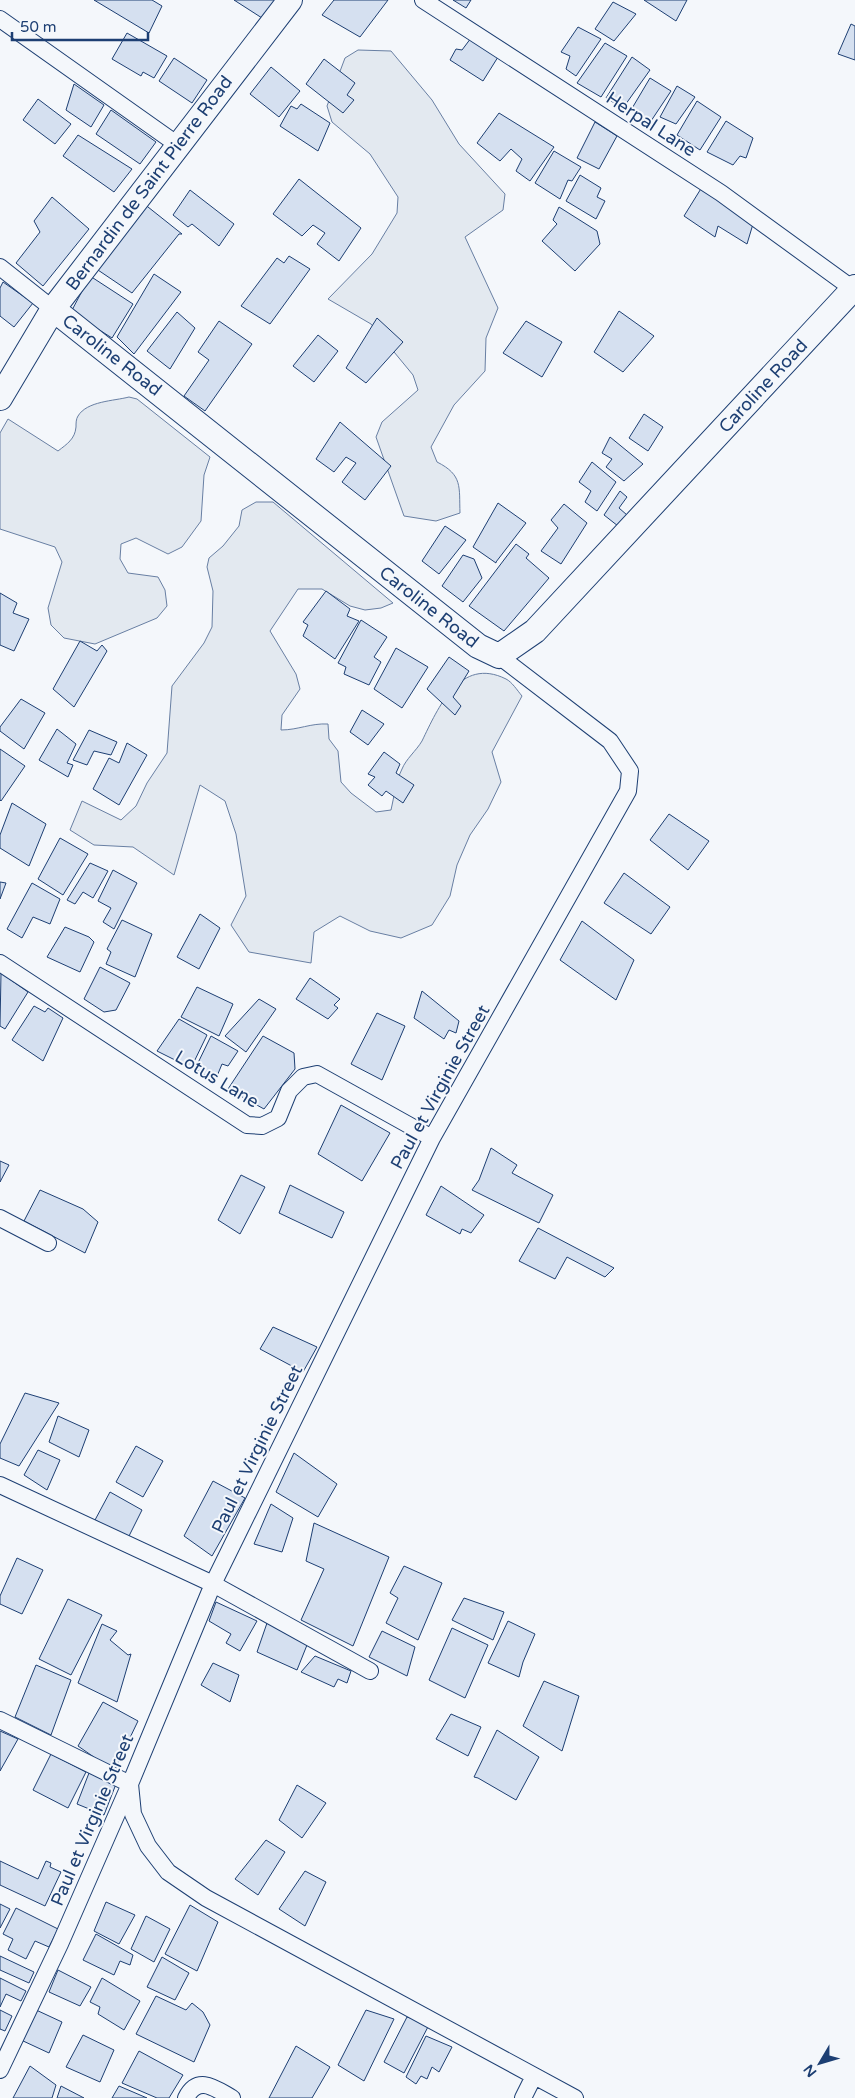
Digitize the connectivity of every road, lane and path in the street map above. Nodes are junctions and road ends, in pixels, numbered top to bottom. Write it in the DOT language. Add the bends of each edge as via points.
graph roads {
  1 [pos="290,0"];
  2 [pos="423,0"];
  3 [pos="0,19"];
  4 [pos="178,145"];
  5 [pos="0,267"];
  6 [pos="854,288"];
  7 [pos="53,308"];
  8 [pos="0,398"];
  9 [pos="500,656"];
  10 [pos="0,963"];
  11 [pos="432,1138"];
  12 [pos="0,1218"];
  13 [pos="48,1243"];
  14 [pos="0,1485"];
  15 [pos="213,1584"];
  16 [pos="370,1671"];
  17 [pos="0,1720"];
  18 [pos="130,1784"];
  19 [pos="0,2070"];
  20 [pos="534,2076"];
  21 [pos="186,2098"];
  22 [pos="232,2098"];
  23 [pos="523,2098"];
  24 [pos="574,2098"];
  1 -- 4 [label="main road, Bernardin de Saint Pierre Road"];
  2 -- 6 [label="street, Herpal Lane" via="721,192"];
  3 -- 4 [label="street"];
  4 -- 7 [label="main road, Bernardin de Saint Pierre Road"];
  5 -- 7 [label="street"];
  6 -- 9 [label="main road, Caroline Road" via="535,631"];
  7 -- 8 [label="main road, Bernardin de Saint Pierre Road"];
  7 -- 9 [label="main road, Caroline Road" via="478,646"];
  9 -- 11 [label="street, Paul et Virginie Street" via="610,741 630,771 628,791"];
  10 -- 11 [label="street, Lotus Lane" via="247,1125 262,1126 278,1118 289,1090 302,1078 317,1074"];
  11 -- 15 [label="street, Paul et Virginie Street"];
  12 -- 13 [label="street"];
  14 -- 15 [label="street"];
  15 -- 16 [label="street"];
  15 -- 18 [label="street, Paul et Virginie Street"];
  17 -- 18 [label="street"];
  18 -- 19 [label="street, Paul et Virginie Street"];
  18 -- 20 [label="street" via="133,1814 148,1846 168,1872 206,1898"];
  20 -- 23 [label="street"];
  20 -- 24 [label="street"];
  21 -- 22 [label="street" via="194,2087 200,2085 212,2087"];
}
